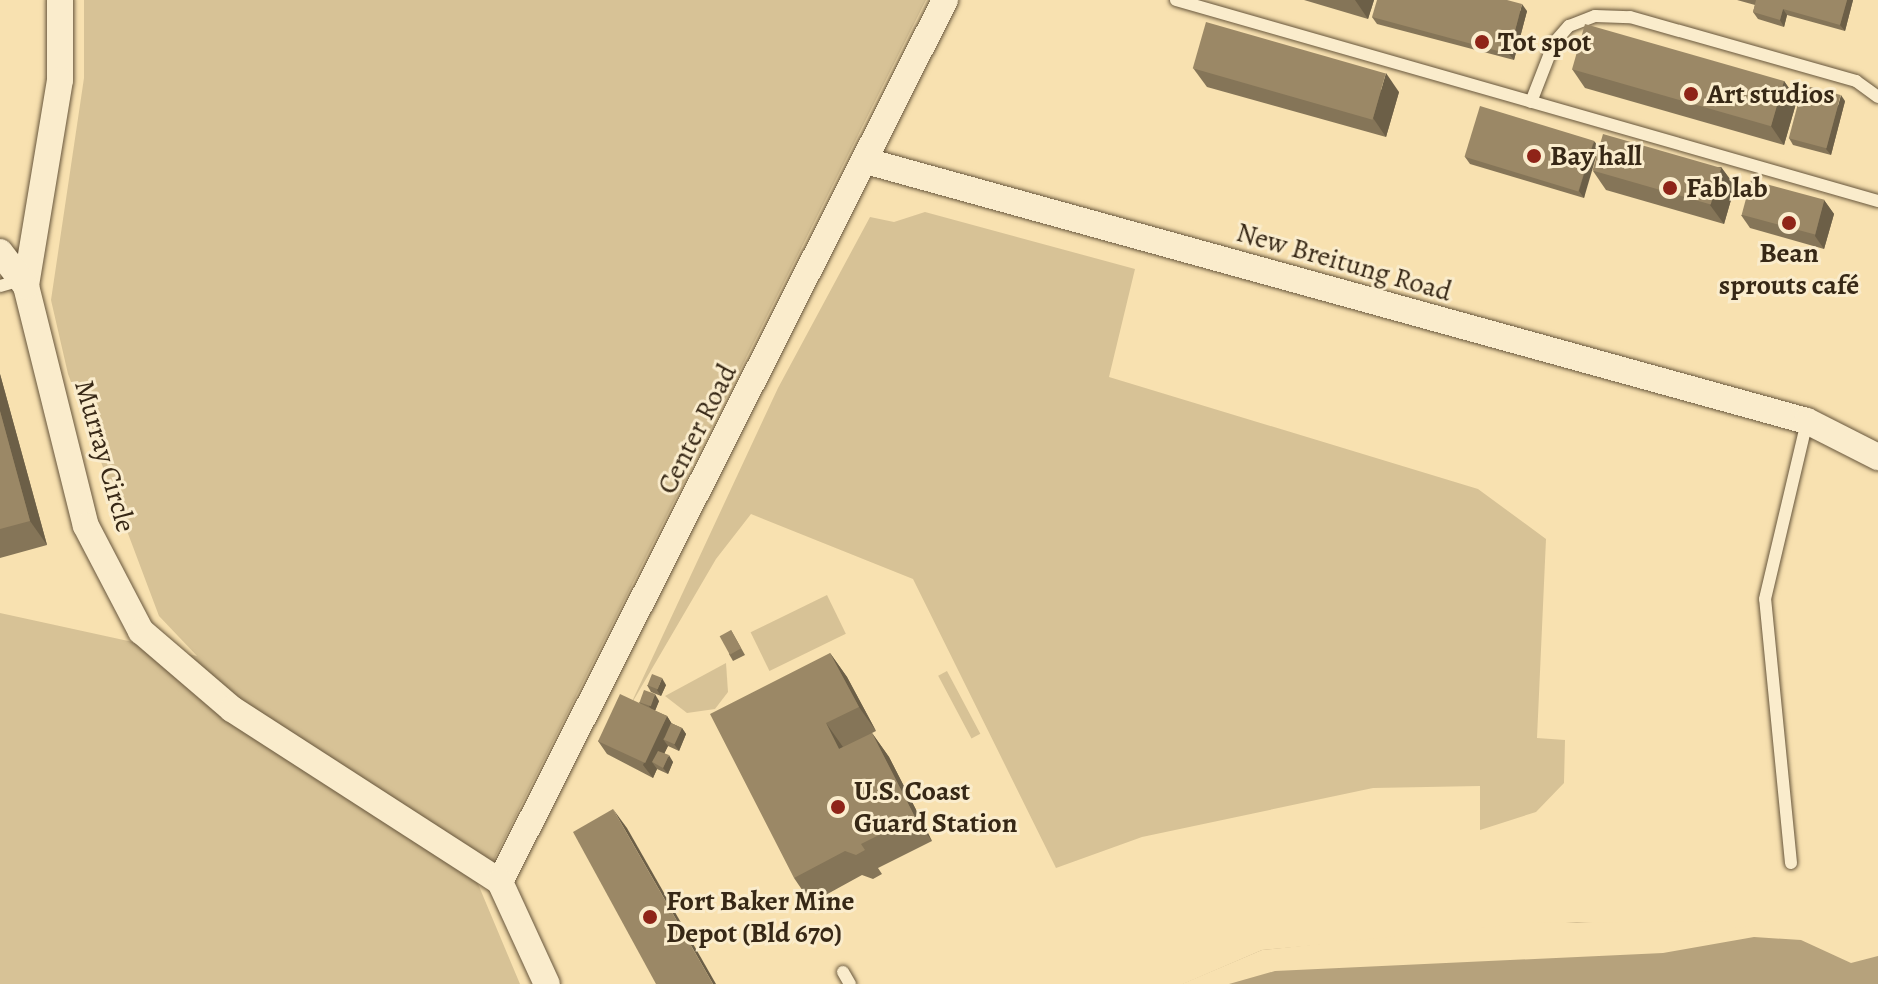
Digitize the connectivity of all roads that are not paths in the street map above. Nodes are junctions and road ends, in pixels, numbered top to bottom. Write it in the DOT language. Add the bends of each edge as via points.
graph roads {
  1 [pos="60,0"];
  2 [pos="945,0"];
  3 [pos="1176,0"];
  4 [pos="1878,97"];
  5 [pos="1531,102"];
  6 [pos="866,161"];
  7 [pos="1878,201"];
  8 [pos="0,252"];
  9 [pos="16,284"];
  10 [pos="1807,421"];
  11 [pos="1878,457"];
  12 [pos="1791,863"];
  13 [pos="500,882"];
  14 [pos="547,984"];
  1 -- 9 [label="street, Murray Circle" via="60,80"];
  2 -- 6 [label="street, Center Road"];
  3 -- 5 [label="lane"];
  4 -- 5 [label="lane" via="1856,81 1630,17 1595,16 1569,26 1554,43"];
  5 -- 7 [label="lane"];
  6 -- 10 [label="street, New Breitung Road"];
  6 -- 13 [label="street, Center Road"];
  8 -- 9 [label="street"];
  9 -- 13 [label="street, Murray Circle" via="86,526 141,631 232,709"];
  10 -- 11 [label="street, New Breitung Road"];
  10 -- 12 [label="lane" via="1765,599"];
  13 -- 14 [label="street"];
}
